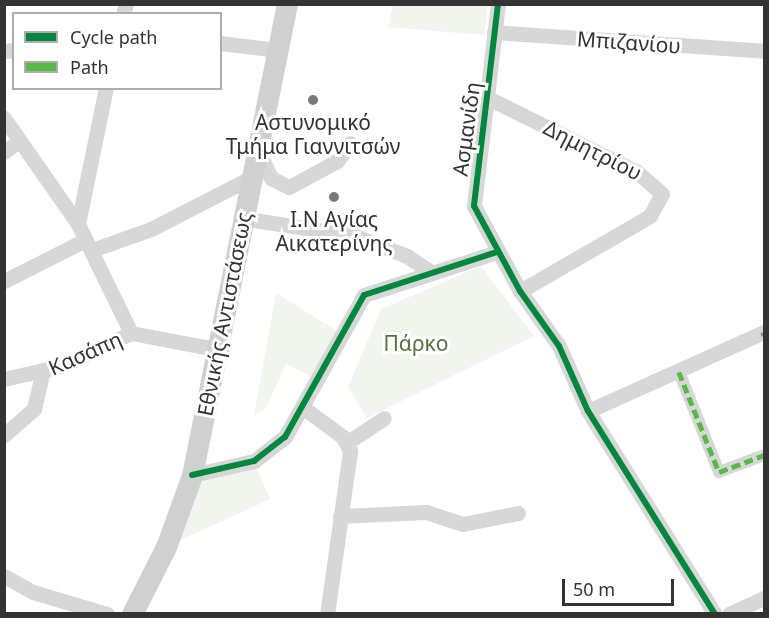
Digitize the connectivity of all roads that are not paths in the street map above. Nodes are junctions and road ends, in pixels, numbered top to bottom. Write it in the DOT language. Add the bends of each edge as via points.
graph roads {
  1 [pos="288,4"];
  2 [pos="498,4"];
  3 [pos="495,32"];
  4 [pos="222,43"];
  5 [pos="278,50"];
  6 [pos="765,51"];
  7 [pos="106,90"];
  8 [pos="488,98"];
  9 [pos="4,118"];
  10 [pos="18,142"];
  11 [pos="350,143"];
  12 [pos="258,150"];
  13 [pos="4,152"];
  14 [pos="252,177"];
  15 [pos="242,218"];
  16 [pos="78,224"];
  17 [pos="89,245"];
  18 [pos="497,252"];
  19 [pos="432,273"];
  20 [pos="4,281"];
  21 [pos="520,291"];
  22 [pos="131,333"];
  23 [pos="764,333"];
  24 [pos="221,350"];
  25 [pos="679,372"];
  26 [pos="42,373"];
  27 [pos="4,379"];
  28 [pos="305,409"];
  29 [pos="588,411"];
  30 [pos="384,418"];
  31 [pos="4,435"];
  32 [pos="348,442"];
  33 [pos="765,455"];
  34 [pos="192,475"];
  35 [pos="518,513"];
  36 [pos="340,516"];
  37 [pos="4,576"];
  38 [pos="765,598"];
  39 [pos="107,614"];
  40 [pos="132,614"];
  41 [pos="327,614"];
  42 [pos="715,614"];
  43 [pos="729,614"];
  1 -- 5 [label="main road, Εθνικής Αντιστάσεως"];
  2 -- 3 [label="street, Ασμανίδη"];
  3 -- 6 [label="street, Μπιζανίου"];
  3 -- 8 [label="street, Ασμανίδη"];
  4 -- 5 [label="street"];
  5 -- 12 [label="main road, Εθνικής Αντιστάσεως"];
  7 -- 16 [label="street"];
  8 -- 18 [label="street, Ασμανίδη" via="473,196"];
  8 -- 21 [label="street, Δημητρίου" via="637,172 662,194 650,216"];
  9 -- 10 [label="street"];
  10 -- 13 [label="street"];
  10 -- 16 [label="street"];
  11 -- 12 [label="street" via="337,161 289,187 271,178"];
  12 -- 14 [label="main road, Εθνικής Αντιστάσεως"];
  14 -- 15 [label="main road, Εθνικής Αντιστάσεως"];
  14 -- 17 [label="street" via="151,229"];
  15 -- 19 [label="street" via="355,236 407,256"];
  15 -- 24 [label="main road, Εθνικής Αντιστάσεως"];
  16 -- 17 [label="street"];
  17 -- 20 [label="street"];
  17 -- 22 [label="street"];
  18 -- 19 [label="street"];
  18 -- 21 [label="street, Ασμανίδη"];
  19 -- 28 [label="street" via="364,295"];
  21 -- 29 [label="street, Ασμανίδη" via="550,330"];
  22 -- 24 [label="street"];
  22 -- 26 [label="street, Κασάπη"];
  23 -- 25 [label="street"];
  24 -- 34 [label="main road, Εθνικής Αντιστάσεως"];
  25 -- 29 [label="street"];
  25 -- 33 [label="street" via="719,472"];
  26 -- 27 [label="street, Κασάπη"];
  26 -- 31 [label="street" via="34,409"];
  28 -- 32 [label="street"];
  28 -- 34 [label="street" via="285,437 254,461"];
  29 -- 42 [label="street, Ασμανίδη"];
  30 -- 32 [label="street"];
  32 -- 36 [label="street"];
  34 -- 40 [label="main road, Εθνικής Αντιστάσεως" via="166,547"];
  35 -- 36 [label="street" via="463,524 426,512"];
  36 -- 41 [label="street"];
  37 -- 39 [label="street" via="33,592"];
  38 -- 43 [label="street"];
}
